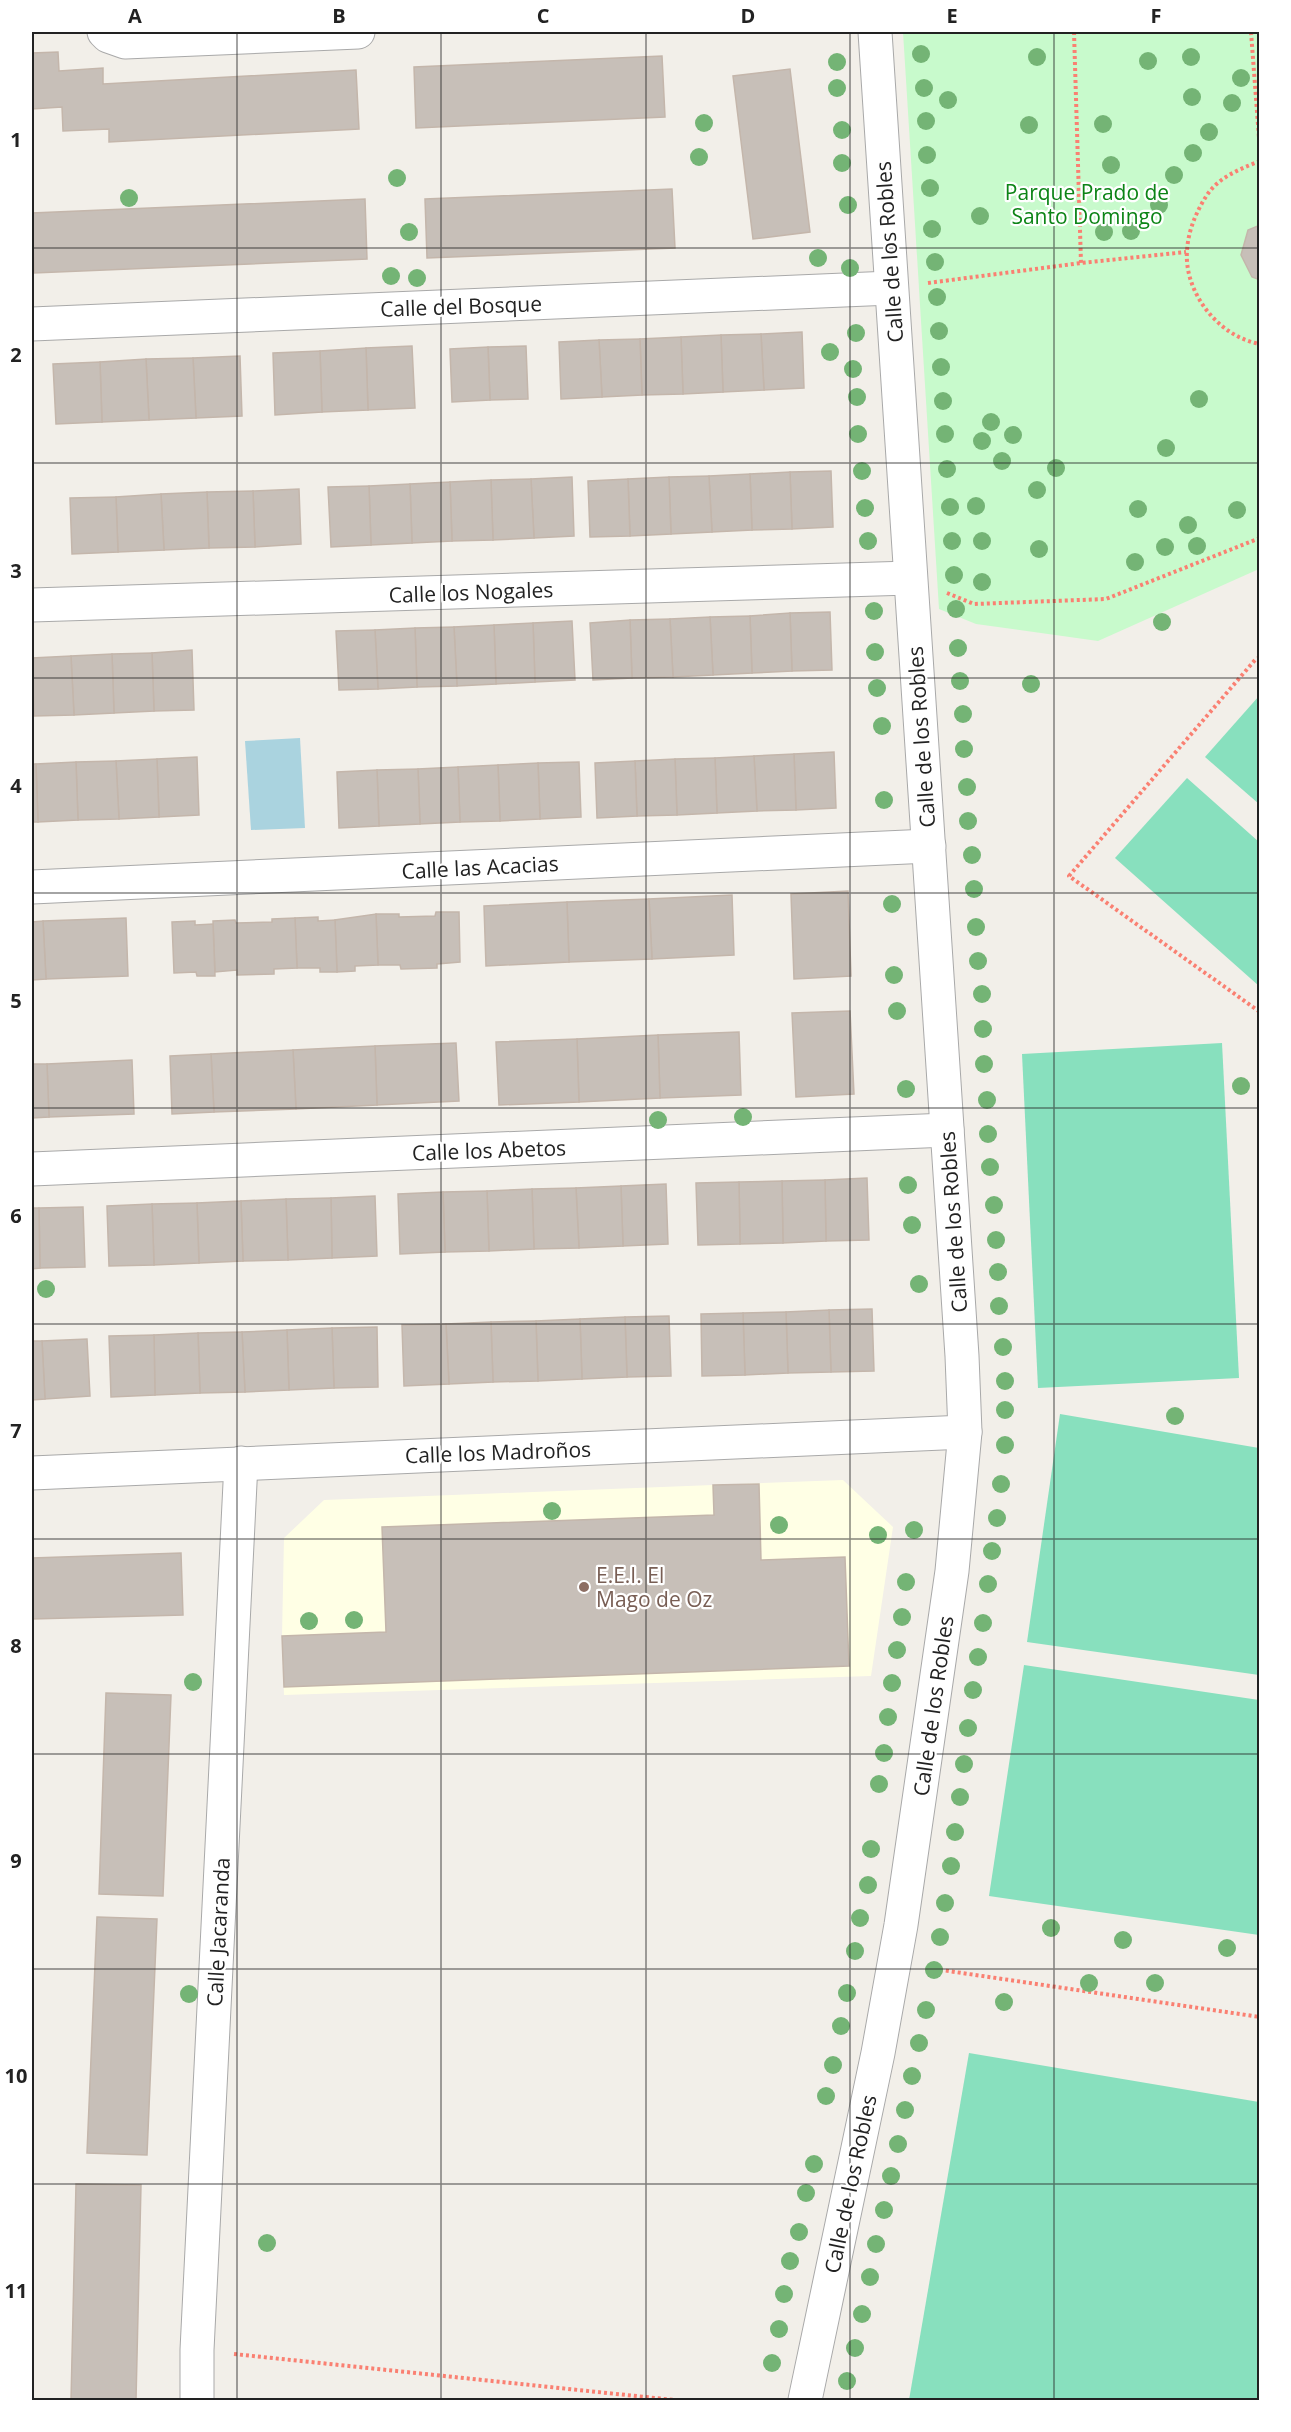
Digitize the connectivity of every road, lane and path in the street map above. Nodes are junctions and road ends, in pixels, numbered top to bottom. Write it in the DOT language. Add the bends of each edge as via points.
graph roads {
  1 [pos="104,32"];
  2 [pos="358,32"];
  3 [pos="875,32"];
  4 [pos="1074,32"];
  5 [pos="1251,32"];
  6 [pos="1260,151"];
  7 [pos="1260,161"];
  8 [pos="1186,252"];
  9 [pos="1081,262"];
  10 [pos="891,288"];
  11 [pos="32,324"];
  12 [pos="1260,344"];
  13 [pos="1260,538"];
  14 [pos="910,579"];
  15 [pos="974,604"];
  16 [pos="32,605"];
  17 [pos="1260,657"];
  18 [pos="929,846"];
  19 [pos="32,887"];
  20 [pos="1260,1012"];
  21 [pos="947,1130"];
  22 [pos="32,1169"];
  23 [pos="965,1432"];
  24 [pos="242,1463"];
  25 [pos="32,1473"];
  26 [pos="922,1967"];
  27 [pos="1260,2017"];
  28 [pos="197,2350"];
  29 [pos="197,2400"];
  30 [pos="674,2400"];
  31 [pos="805,2400"];
  1 -- 2 [label="street" via="125,42"];
  3 -- 10 [label="street, Calle de los Robles"];
  4 -- 9 [label="path"];
  5 -- 6 [label="path"];
  7 -- 8 [label="path" via="1231,173 1208,194 1192,221"];
  8 -- 9 [label="path"];
  8 -- 12 [label="path" via="1191,282 1204,308 1225,329"];
  9 -- 10 [label="path"];
  10 -- 11 [label="street, Calle del Bosque"];
  10 -- 14 [label="street, Calle de los Robles"];
  13 -- 15 [label="path" via="1106,599"];
  14 -- 16 [label="street, Calle los Nogales"];
  14 -- 18 [label="street, Calle de los Robles"];
  17 -- 20 [label="path" via="1070,876"];
  18 -- 19 [label="street, Calle las Acacias"];
  18 -- 21 [label="street, Calle de los Robles"];
  21 -- 22 [label="street, Calle los Abetos"];
  21 -- 23 [label="street, Calle de los Robles"];
  23 -- 24 [label="street, Calle los Madroños"];
  23 -- 31 [label="street, Calle de los Robles" via="952,1571 901,1925"];
  24 -- 25 [label="street, Calle los Madroños"];
  24 -- 28 [label="street, Calle Jacaranda"];
  26 -- 27 [label="path"];
  28 -- 29 [label="street, Calle Jacaranda"];
  28 -- 30 [label="path"];
}
